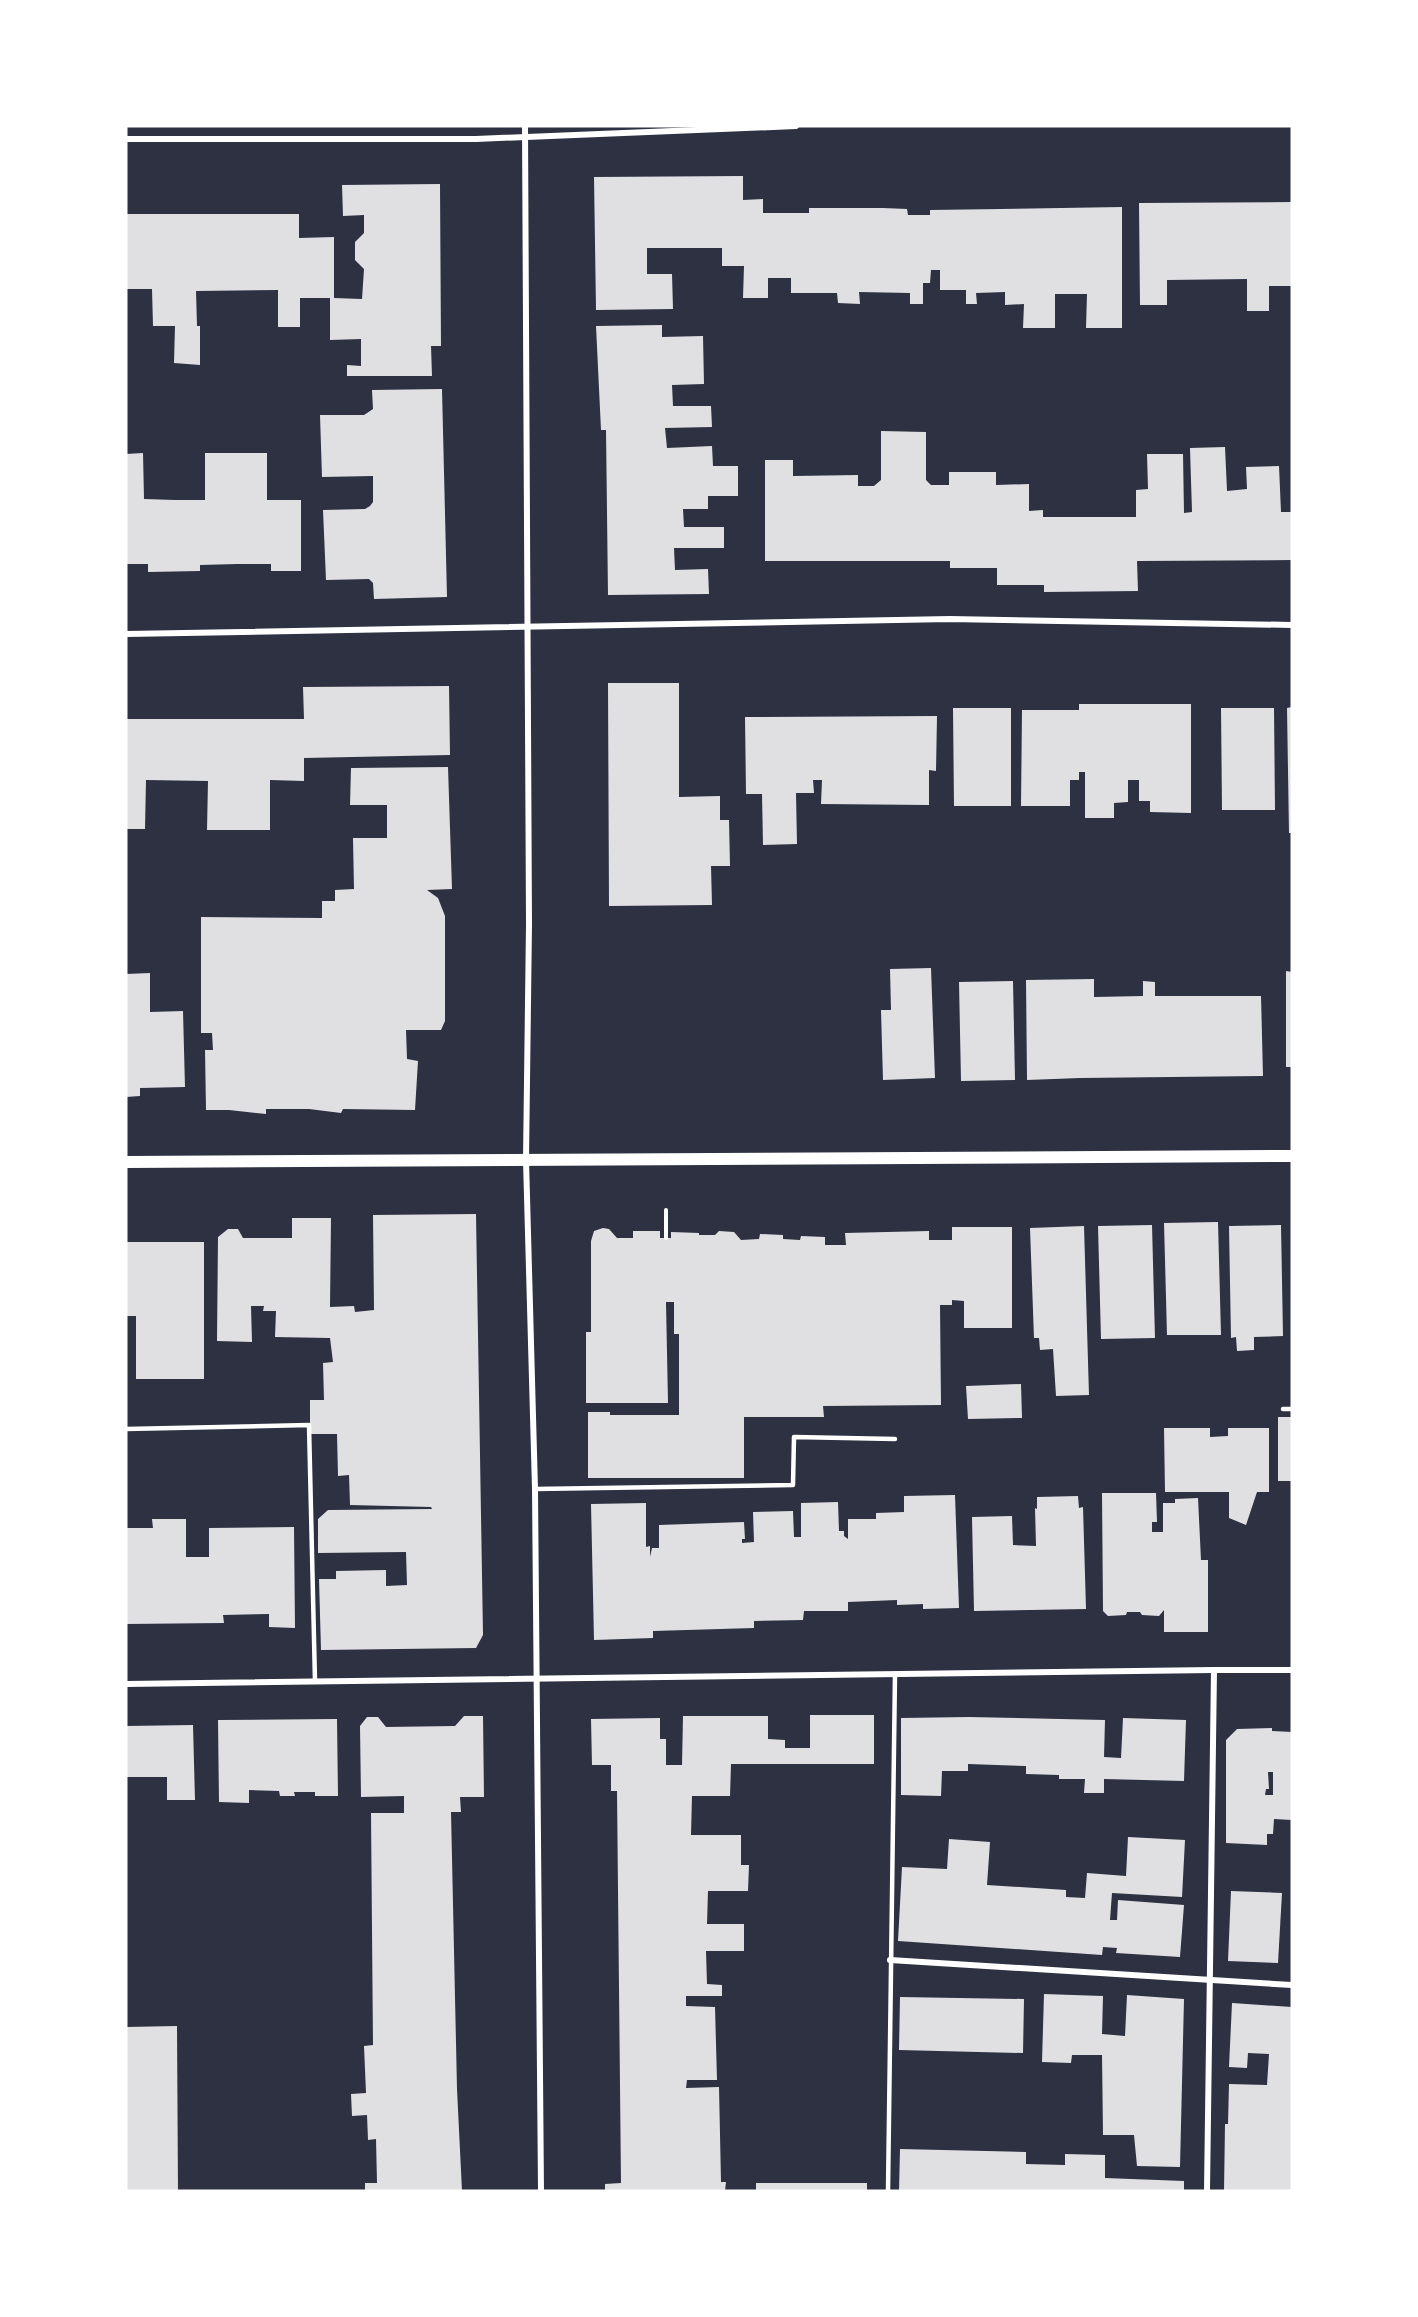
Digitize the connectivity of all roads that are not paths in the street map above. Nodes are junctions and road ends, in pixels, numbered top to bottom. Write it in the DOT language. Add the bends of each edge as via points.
graph roads {
  1 [pos="525,126"];
  2 [pos="796,126"];
  3 [pos="525,137"];
  4 [pos="126,140"];
  5 [pos="1292,625"];
  6 [pos="526,628"];
  7 [pos="126,634"];
  8 [pos="1292,1156"];
  9 [pos="526,1160"];
  10 [pos="126,1162"];
  11 [pos="1283,1409"];
  12 [pos="1292,1409"];
  13 [pos="126,1429"];
  14 [pos="895,1439"];
  15 [pos="535,1489"];
  16 [pos="1214,1670"];
  17 [pos="1292,1670"];
  18 [pos="895,1674"];
  19 [pos="537,1680"];
  20 [pos="315,1681"];
  21 [pos="126,1684"];
  22 [pos="890,1960"];
  23 [pos="1210,1980"];
  24 [pos="1292,1985"];
  25 [pos="541,2191"];
  26 [pos="888,2191"];
  27 [pos="1207,2191"];
  1 -- 3 [label="street"];
  2 -- 3 [label="street"];
  3 -- 4 [label="street"];
  3 -- 6 [label="street"];
  5 -- 6 [label="street" via="950,619"];
  6 -- 7 [label="street"];
  6 -- 9 [label="street"];
  8 -- 9 [label="main road"];
  9 -- 10 [label="main road"];
  9 -- 15 [label="street"];
  11 -- 12 [label="lane"];
  13 -- 20 [label="lane" via="309,1425"];
  14 -- 15 [label="lane" via="794,1437 793,1485"];
  15 -- 19 [label="street"];
  16 -- 17 [label="street"];
  16 -- 18 [label="street"];
  16 -- 23 [label="street"];
  18 -- 19 [label="street"];
  18 -- 22 [label="lane"];
  19 -- 20 [label="street"];
  19 -- 25 [label="street"];
  20 -- 21 [label="street"];
  22 -- 23 [label="street"];
  22 -- 26 [label="lane"];
  23 -- 24 [label="street"];
  23 -- 27 [label="street"];
}
